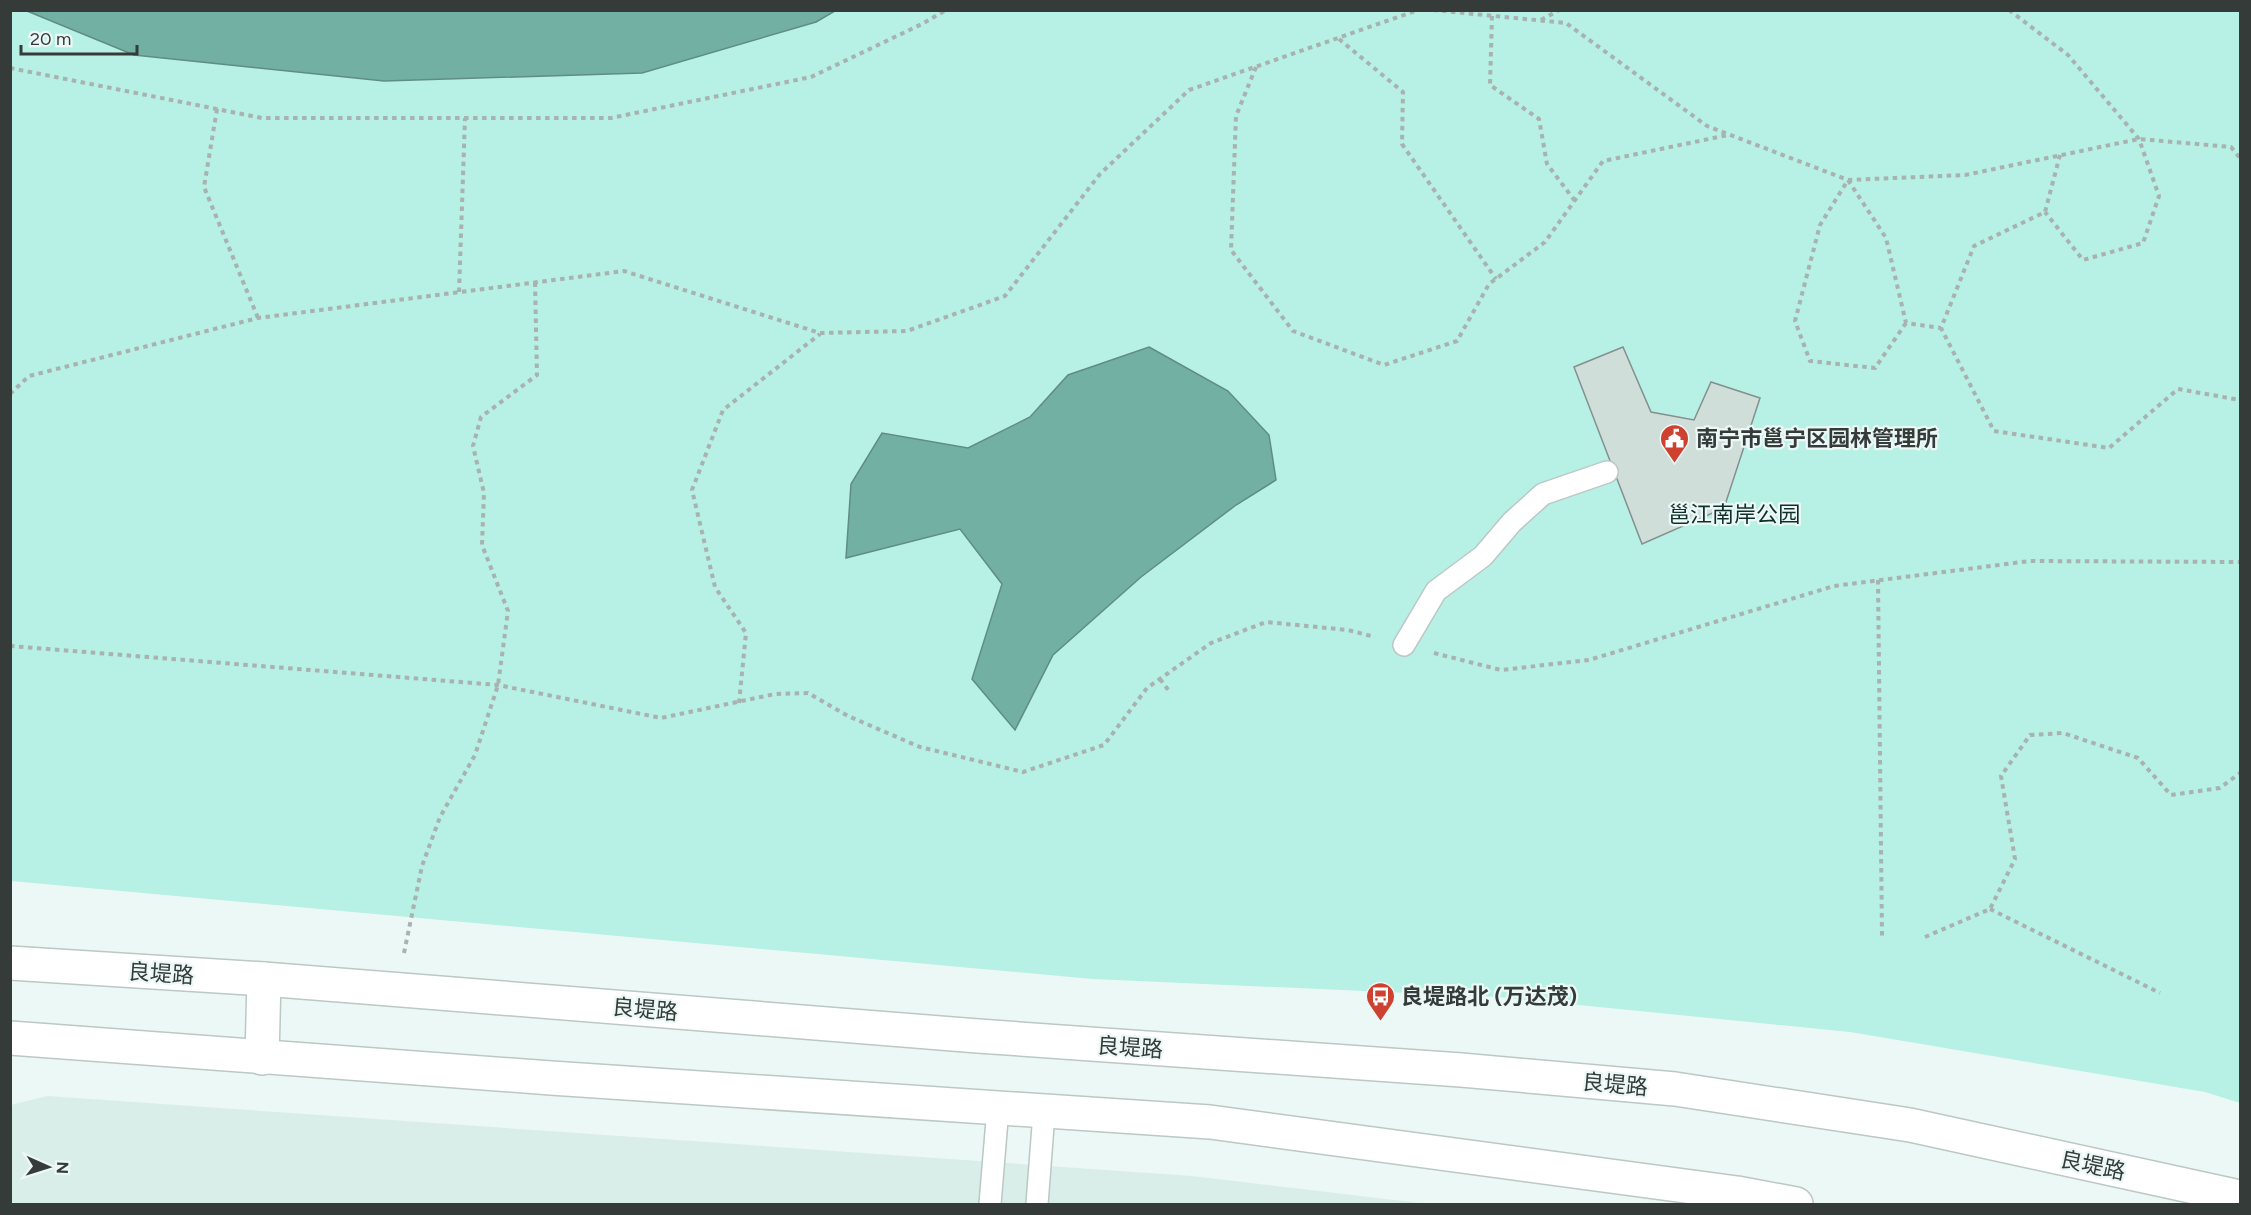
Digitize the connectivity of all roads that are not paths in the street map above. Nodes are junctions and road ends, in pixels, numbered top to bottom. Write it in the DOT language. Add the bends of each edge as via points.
graph roads {
  1 [pos="1607,472"];
  2 [pos="1404,645"];
  3 [pos="10,963"];
  4 [pos="264,979"];
  5 [pos="10,1038"];
  6 [pos="262,1058"];
  7 [pos="998,1108"];
  8 [pos="1044,1113"];
  9 [pos="2241,1197"];
  10 [pos="990,1204"];
  11 [pos="1037,1204"];
  12 [pos="1796,1204"];
  1 -- 2 [label="lane" via="1542,494 1483,556 1436,591"];
  3 -- 4 [label="main road, 良堤路"];
  4 -- 6 [label="main road"];
  4 -- 9 [label="main road, 良堤路" via="1675,1089 1910,1125"];
  5 -- 6 [label="main road"];
  6 -- 7 [label="main road"];
  7 -- 8 [label="main road"];
  7 -- 10 [label="lane"];
  8 -- 11 [label="lane"];
  8 -- 12 [label="main road" via="1210,1122"];
}
